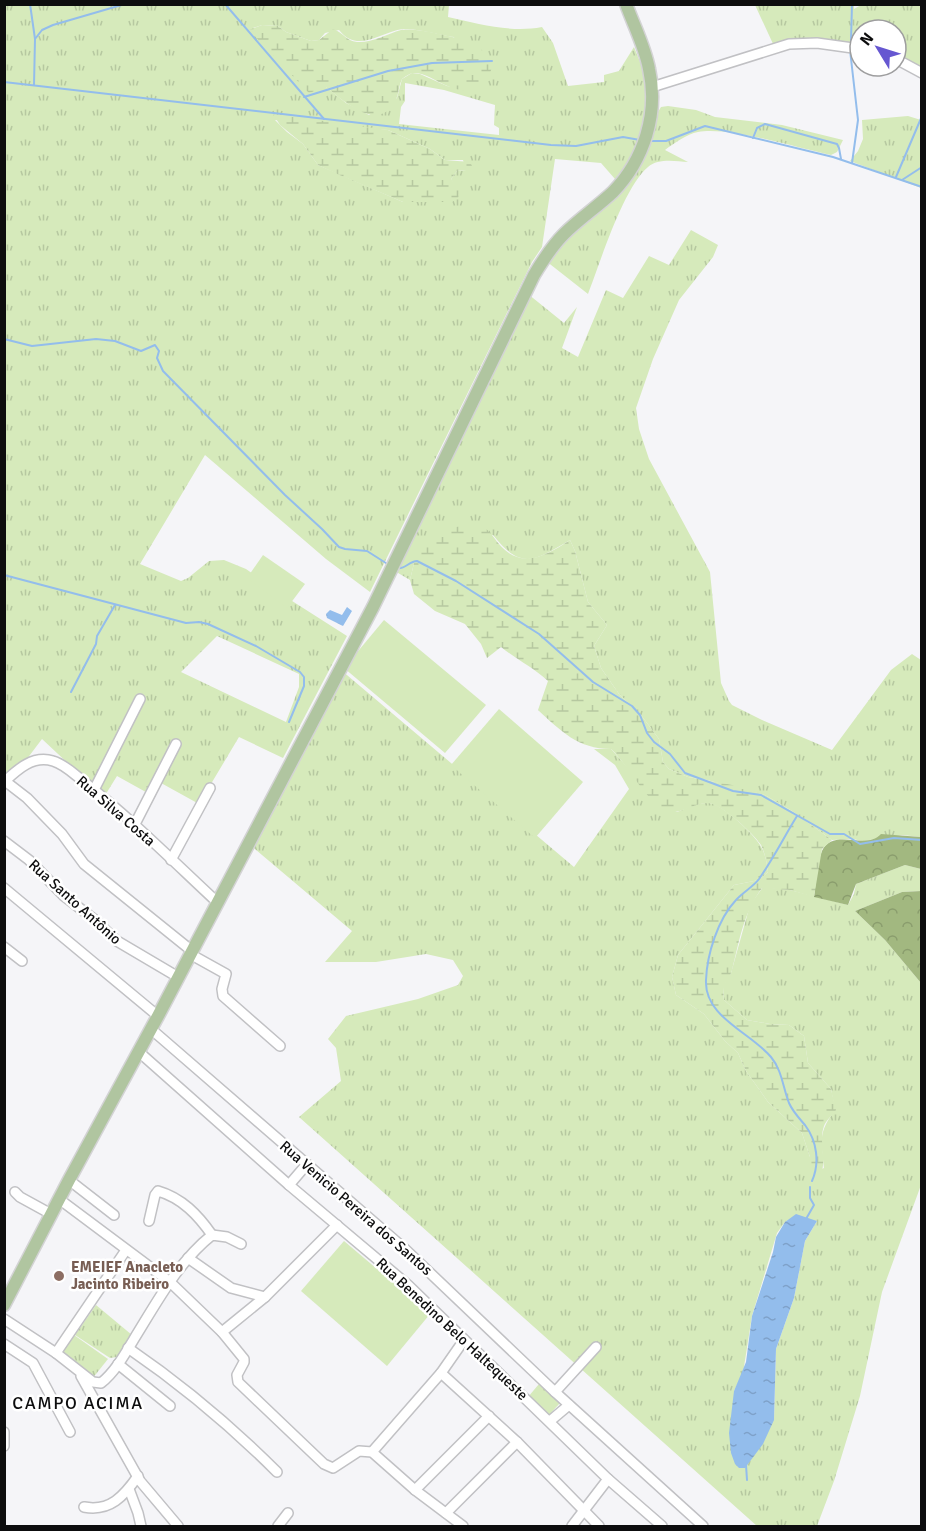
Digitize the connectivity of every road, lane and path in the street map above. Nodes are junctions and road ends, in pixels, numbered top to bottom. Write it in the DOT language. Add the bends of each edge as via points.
graph roads {
  1 [pos="626,4"];
  2 [pos="848,48"];
  3 [pos="652,87"];
  4 [pos="140,699"];
  5 [pos="176,744"];
  6 [pos="5,781"];
  7 [pos="210,788"];
  8 [pos="94,790"];
  9 [pos="134,826"];
  10 [pos="4,841"];
  11 [pos="171,860"];
  12 [pos="4,888"];
  13 [pos="217,902"];
  14 [pos="4,947"];
  15 [pos="191,953"];
  16 [pos="22,961"];
  17 [pos="178,977"];
  18 [pos="158,1016"];
  19 [pos="151,1029"];
  20 [pos="280,1046"];
  21 [pos="139,1052"];
  22 [pos="307,1164"];
  23 [pos="69,1180"];
  24 [pos="289,1185"];
  25 [pos="15,1192"];
  26 [pos="59,1199"];
  27 [pos="51,1214"];
  28 [pos="114,1215"];
  29 [pos="149,1221"];
  30 [pos="337,1225"];
  31 [pos="212,1235"];
  32 [pos="241,1244"];
  33 [pos="126,1250"];
  34 [pos="189,1258"];
  35 [pos="170,1282"];
  36 [pos="265,1297"];
  37 [pos="5,1303"];
  38 [pos="4,1319"];
  39 [pos="222,1332"];
  40 [pos="464,1340"];
  41 [pos="4,1344"];
  42 [pos="596,1347"];
  43 [pos="128,1348"];
  44 [pos="56,1353"];
  45 [pos="118,1364"];
  46 [pos="79,1371"];
  47 [pos="441,1373"];
  48 [pos="555,1392"];
  49 [pos="569,1405"];
  50 [pos="170,1406"];
  51 [pos="489,1416"];
  52 [pos="550,1421"];
  53 [pos="4,1432"];
  54 [pos="70,1432"];
  55 [pos="516,1442"];
  56 [pos="4,1446"];
  57 [pos="372,1452"];
  58 [pos="277,1472"];
  59 [pos="138,1476"];
  60 [pos="608,1479"];
  61 [pos="129,1489"];
  62 [pos="415,1490"];
  63 [pos="84,1507"];
  64 [pos="446,1513"];
  65 [pos="584,1513"];
  66 [pos="288,1514"];
  67 [pos="459,1525"];
  68 [pos="141,1527"];
  69 [pos="178,1527"];
  70 [pos="278,1527"];
  71 [pos="572,1527"];
  72 [pos="599,1527"];
  73 [pos="662,1527"];
  74 [pos="703,1527"];
  1 -- 3 [label="main road"];
  2 -- 3 [label="street" via="789,44"];
  3 -- 13 [label="main road" via="648,129 635,165 612,193 554,245 534,275 373,607"];
  4 -- 8 [label="street"];
  5 -- 9 [label="street"];
  6 -- 8 [label="street, Rua Silva Costa" via="30,761 51,760"];
  6 -- 15 [label="street" via="62,834 84,864"];
  7 -- 11 [label="street"];
  8 -- 9 [label="street, Rua Silva Costa"];
  9 -- 11 [label="street, Rua Silva Costa"];
  10 -- 17 [label="street, Rua Santo Antônio" via="117,941"];
  11 -- 13 [label="street, Rua Silva Costa"];
  12 -- 18 [label="street"];
  13 -- 15 [label="main road"];
  14 -- 16 [label="street"];
  15 -- 17 [label="main road"];
  15 -- 20 [label="street" via="226,974 224,996"];
  17 -- 18 [label="main road"];
  18 -- 19 [label="main road"];
  19 -- 21 [label="main road"];
  19 -- 22 [label="street, Rua Venicio Pereira dos Santos"];
  21 -- 23 [label="main road"];
  21 -- 24 [label="street, Rua Benedino Belo Haltequeste"];
  22 -- 24 [label="street"];
  22 -- 48 [label="street, Rua Venicio Pereira dos Santos" via="406,1250"];
  23 -- 26 [label="main road"];
  23 -- 28 [label="street"];
  24 -- 30 [label="street, Rua Benedino Belo Haltequeste"];
  25 -- 27 [label="street"];
  26 -- 27 [label="main road"];
  26 -- 33 [label="street"];
  27 -- 37 [label="main road"];
  29 -- 31 [label="street" via="158,1191 187,1206"];
  30 -- 36 [label="street"];
  30 -- 40 [label="street, Rua Benedino Belo Haltequeste" via="408,1285"];
  31 -- 32 [label="street"];
  31 -- 34 [label="street"];
  33 -- 35 [label="street"];
  33 -- 44 [label="street"];
  34 -- 35 [label="street"];
  34 -- 36 [label="street" via="231,1288"];
  35 -- 39 [label="street"];
  35 -- 43 [label="street"];
  36 -- 39 [label="street"];
  38 -- 44 [label="street"];
  39 -- 57 [label="street" via="244,1359 238,1382 324,1464 333,1468 359,1451"];
  40 -- 47 [label="street"];
  40 -- 52 [label="street, Rua Benedino Belo Haltequeste"];
  41 -- 54 [label="street" via="33,1363"];
  42 -- 48 [label="street"];
  43 -- 45 [label="street"];
  43 -- 58 [label="street" via="218,1416"];
  44 -- 46 [label="street"];
  45 -- 46 [label="street" via="101,1383"];
  45 -- 50 [label="street"];
  46 -- 59 [label="street"];
  47 -- 51 [label="street"];
  47 -- 57 [label="street"];
  48 -- 49 [label="street, Rua Venicio Pereira dos Santos"];
  49 -- 52 [label="street"];
  49 -- 74 [label="street, Rua Venicio Pereira dos Santos"];
  51 -- 55 [label="street"];
  51 -- 62 [label="street"];
  52 -- 60 [label="street, Rua Benedino Belo Haltequeste"];
  53 -- 56 [label="street"];
  55 -- 64 [label="street"];
  55 -- 65 [label="street"];
  57 -- 62 [label="street"];
  59 -- 61 [label="street"];
  59 -- 69 [label="street"];
  60 -- 65 [label="street"];
  60 -- 73 [label="street, Rua Benedino Belo Haltequeste"];
  61 -- 63 [label="street" via="105,1507"];
  61 -- 68 [label="street"];
  62 -- 64 [label="street"];
  64 -- 67 [label="street"];
  65 -- 71 [label="street"];
  65 -- 72 [label="street"];
  66 -- 70 [label="street"];
}
